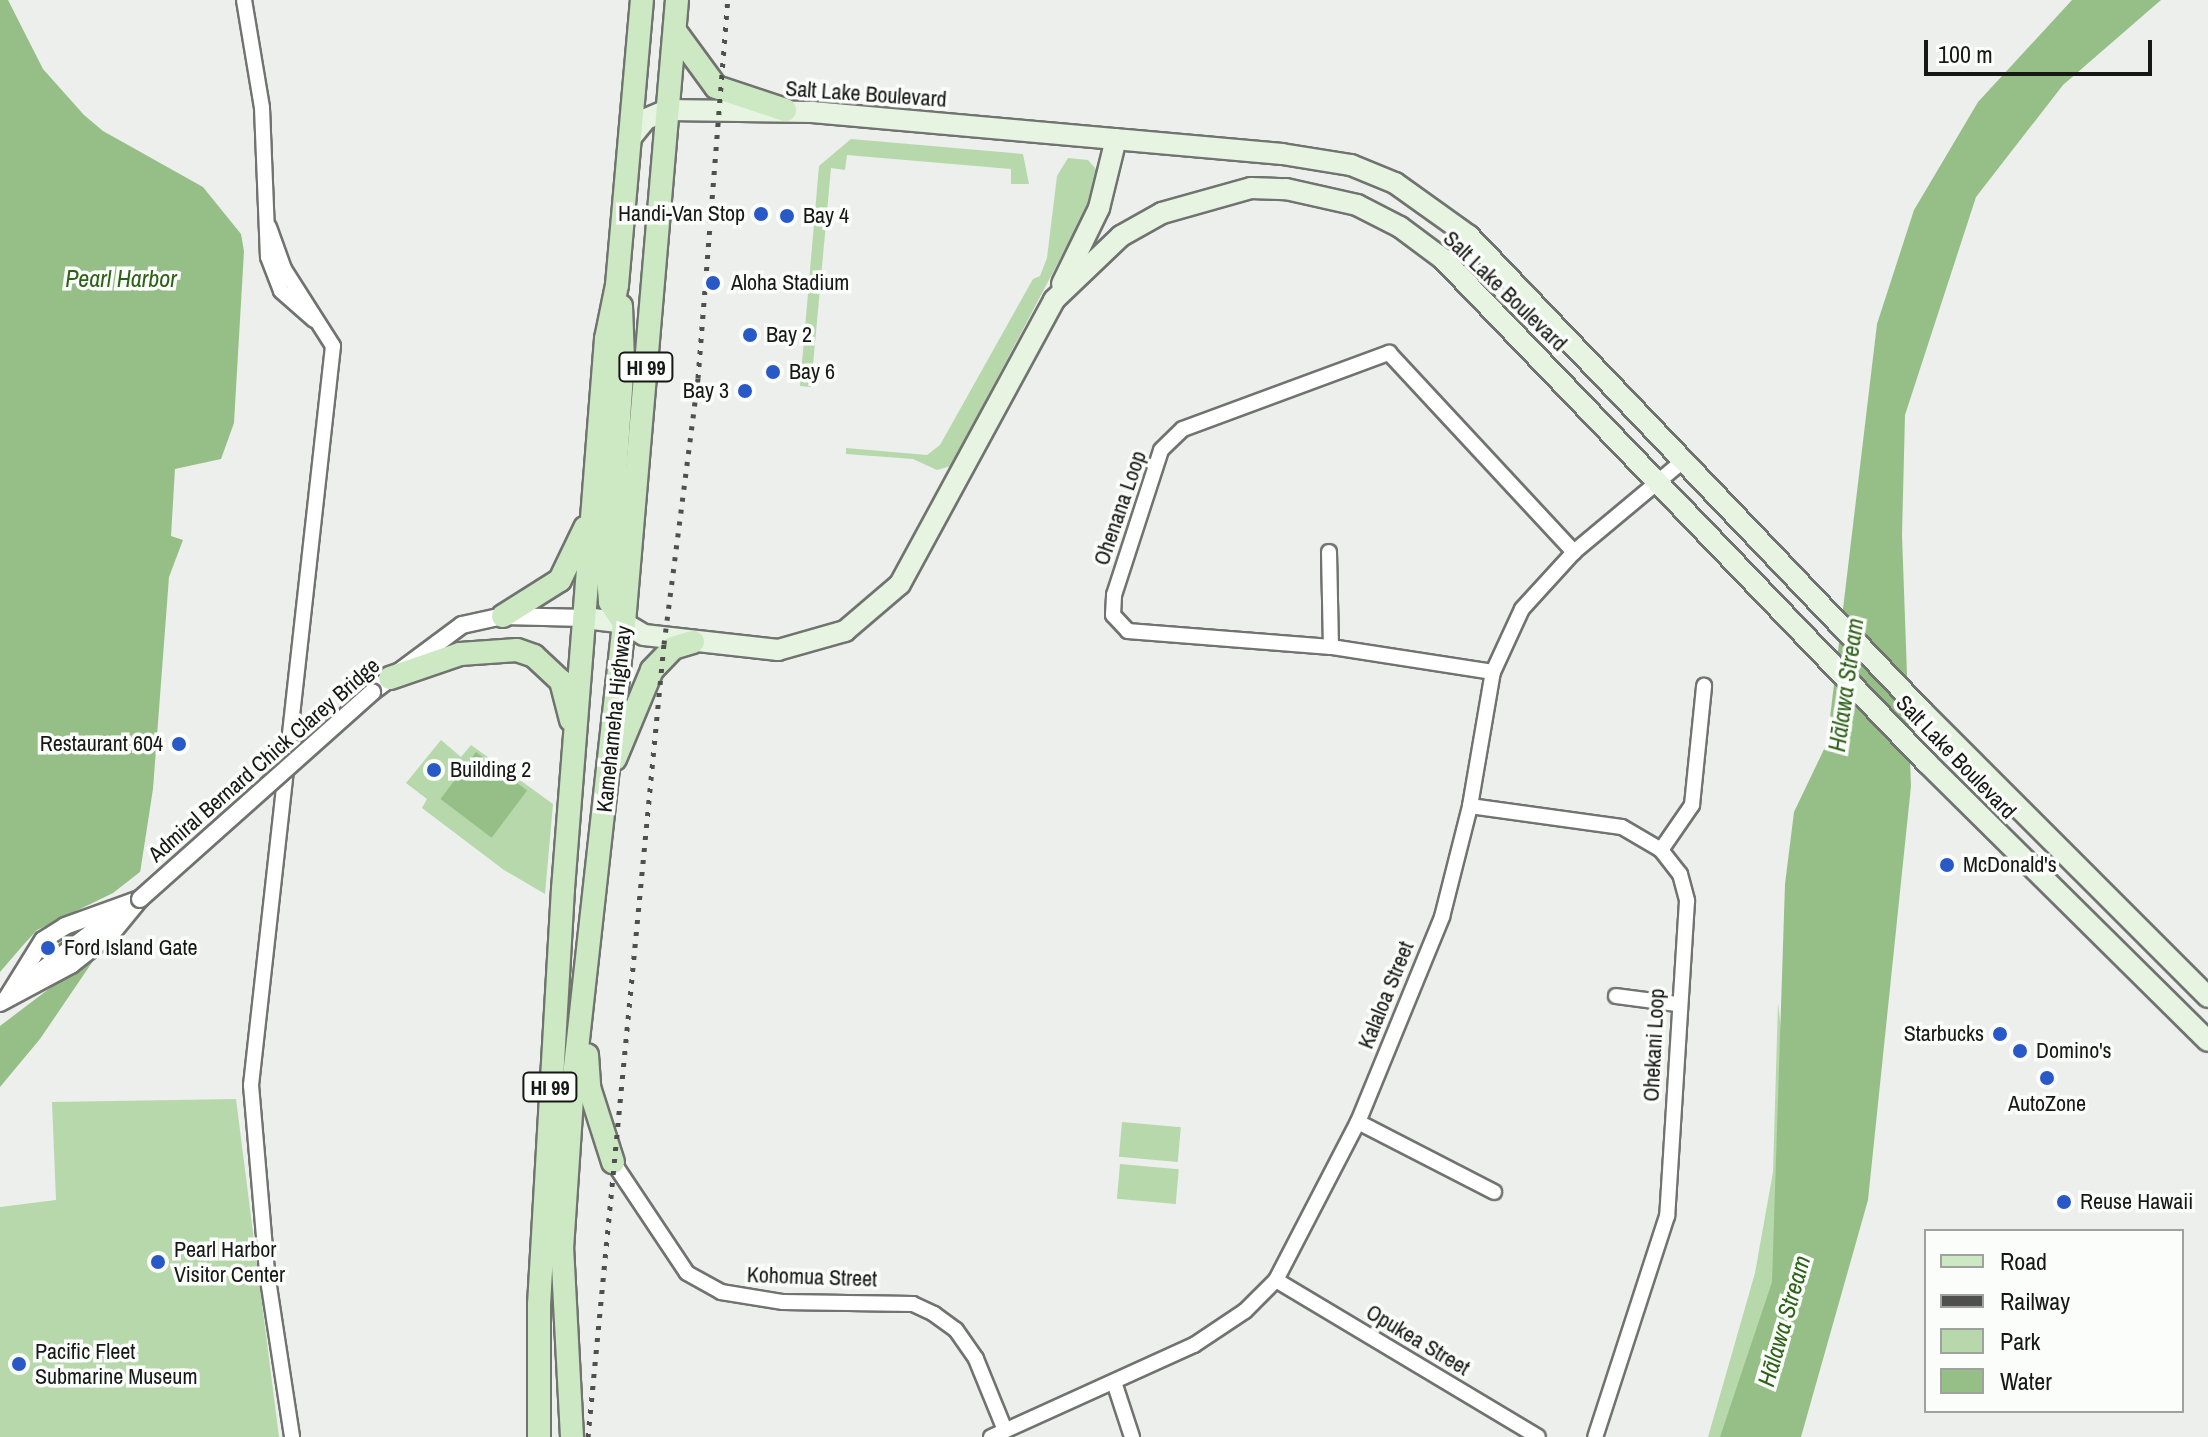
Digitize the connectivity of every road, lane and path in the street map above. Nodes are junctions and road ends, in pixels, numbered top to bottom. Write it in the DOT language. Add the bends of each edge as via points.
graph roads {
  1 [pos="244,0"];
  2 [pos="642,0"];
  3 [pos="677,0"];
  4 [pos="675,31"];
  5 [pos="667,110"];
  6 [pos="785,110"];
  7 [pos="1116,139"];
  8 [pos="629,140"];
  9 [pos="617,285"];
  10 [pos="1054,300"];
  11 [pos="1684,460"];
  12 [pos="1657,478"];
  13 [pos="595,492"];
  14 [pos="1329,552"];
  15 [pos="1574,552"];
  16 [pos="503,616"];
  17 [pos="585,618"];
  18 [pos="624,623"];
  19 [pos="693,642"];
  20 [pos="1331,647"];
  21 [pos="1493,672"];
  22 [pos="390,678"];
  23 [pos="1704,686"];
  24 [pos="576,738"];
  25 [pos="607,779"];
  26 [pos="1470,806"];
  27 [pos="1661,850"];
  28 [pos="140,899"];
  29 [pos="1616,996"];
  30 [pos="2208,997"];
  31 [pos="4,1001"];
  32 [pos="1677,1004"];
  33 [pos="579,1010"];
  34 [pos="2208,1041"];
  35 [pos="1358,1122"];
  36 [pos="613,1162"];
  37 [pos="1494,1192"];
  38 [pos="1276,1280"];
  39 [pos="1115,1385"];
  40 [pos="1005,1430"];
  41 [pos="292,1437"];
  42 [pos="539,1437"];
  43 [pos="572,1437"];
  44 [pos="991,1437"];
  45 [pos="1132,1437"];
  46 [pos="1538,1437"];
  47 [pos="1595,1437"];
  1 -- 41 [label="street" via="262,108 269,227 284,269 333,346 251,1085 267,1273"];
  2 -- 8 [label="main road, Kamehameha Highway / HI 99"];
  3 -- 4 [label="main road, Kamehameha Highway / HI 99"];
  4 -- 5 [label="main road, Kamehameha Highway / HI 99"];
  4 -- 6 [label="main road" via="716,87"];
  5 -- 6 [label="main road, Salt Lake Boulevard"];
  5 -- 8 [label="main road" via="646,119"];
  5 -- 18 [label="main road, Kamehameha Highway / HI 99"];
  6 -- 7 [label="main road, Salt Lake Boulevard"];
  7 -- 10 [label="main road" via="1099,208"];
  7 -- 11 [label="main road, Salt Lake Boulevard" via="1330,161 1406,189 1469,236"];
  8 -- 9 [label="main road, Kamehameha Highway / HI 99"];
  9 -- 13 [label="main road, Kamehameha Highway / HI 99" via="606,339"];
  9 -- 18 [label="main road" via="623,360 608,578 610,602"];
  10 -- 12 [label="main road, Salt Lake Boulevard" via="1121,236 1162,213 1251,188 1286,189 1357,205 1400,227 1443,259"];
  10 -- 19 [label="main road, Salt Lake Boulevard" via="907,573 871,614 845,631 778,650"];
  11 -- 12 [label="street, Kalaloa Street"];
  11 -- 30 [label="main road, Salt Lake Boulevard" via="1923,712"];
  12 -- 15 [label="street, Kalaloa Street"];
  12 -- 34 [label="main road, Salt Lake Boulevard" via="1927,763"];
  13 -- 16 [label="main road" via="583,538 560,580"];
  13 -- 17 [label="main road, Kamehameha Highway / HI 99"];
  14 -- 20 [label="street"];
  15 -- 20 [label="street, Ohenana Loop" via="1389,353 1183,429 1161,450 1148,481 1114,595 1113,615 1128,631"];
  15 -- 21 [label="street, Kalaloa Street" via="1522,609"];
  16 -- 17 [label="street, Admiral Bernard Chick Clarey Bridge"];
  16 -- 22 [label="street, Admiral Bernard Chick Clarey Bridge" via="445,634"];
  17 -- 18 [label="main road, Salt Lake Boulevard"];
  17 -- 24 [label="main road, Kamehameha Highway / HI 99"];
  18 -- 19 [label="main road, Salt Lake Boulevard" via="644,635"];
  18 -- 25 [label="main road, Kamehameha Highway / HI 99"];
  19 -- 25 [label="main road" via="673,648 652,670"];
  20 -- 21 [label="street, Ohenana Loop"];
  21 -- 26 [label="street, Kalaloa Street"];
  22 -- 24 [label="main road" via="460,654 517,650 534,656 561,681"];
  22 -- 28 [label="street, Admiral Bernard Chick Clarey Bridge, bridge"];
  23 -- 27 [label="street" via="1692,805"];
  24 -- 42 [label="main road, Kamehameha Highway / HI 99" via="547,1137"];
  25 -- 33 [label="main road, Kamehameha Highway / HI 99"];
  26 -- 27 [label="street, Ohekani Loop" via="1622,827"];
  26 -- 35 [label="street, Kalaloa Street" via="1442,917"];
  27 -- 32 [label="street, Ohekani Loop" via="1680,874 1687,901"];
  28 -- 31 [label="street, Admiral Bernard Chick Clarey Bridge" via="113,932 71,965"];
  28 -- 31 [label="street" via="65,926 43,940"];
  29 -- 32 [label="street"];
  32 -- 47 [label="street, Ohekani Loop" via="1667,1216"];
  33 -- 36 [label="main road" via="589,1087"];
  33 -- 43 [label="main road, Kamehameha Highway / HI 99" via="562,1249"];
  35 -- 37 [label="street"];
  35 -- 38 [label="street, Kalaloa Street"];
  36 -- 40 [label="street, Kohomua Street" via="687,1273 721,1292 783,1302 900,1303 934,1314 956,1330 976,1359"];
  38 -- 39 [label="street, Kalaloa Street" via="1222,1329"];
  38 -- 46 [label="street, Opukea Street"];
  39 -- 40 [label="street, Kalaloa Street"];
  39 -- 45 [label="street"];
  40 -- 44 [label="street, Kalaloa Street"];
}
